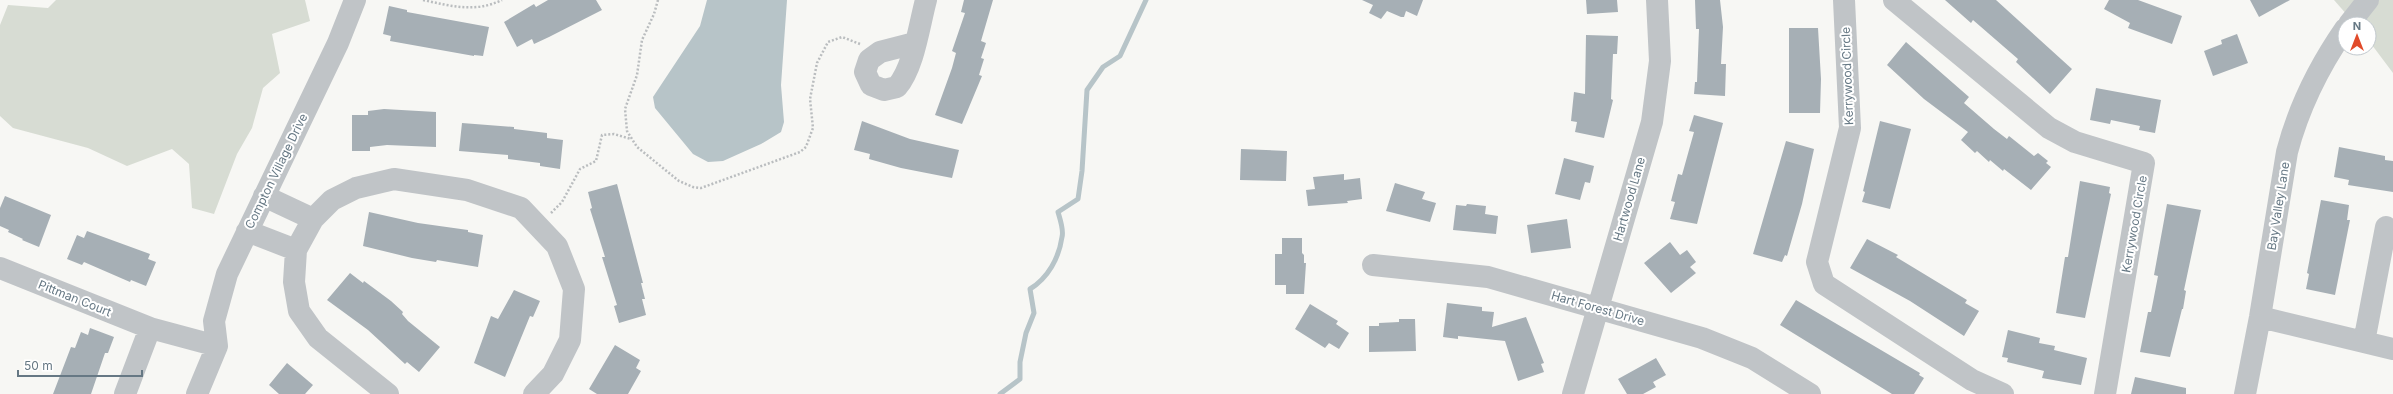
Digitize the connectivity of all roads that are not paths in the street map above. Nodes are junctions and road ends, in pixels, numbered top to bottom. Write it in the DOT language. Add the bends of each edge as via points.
graph roads {
  1 [pos="355,0"];
  2 [pos="926,0"];
  3 [pos="1657,0"];
  4 [pos="1844,0"];
  5 [pos="1894,0"];
  6 [pos="2368,0"];
  7 [pos="2355,16"];
  8 [pos="2337,42"];
  9 [pos="915,43"];
  10 [pos="264,196"];
  11 [pos="313,219"];
  12 [pos="2386,227"];
  13 [pos="247,231"];
  14 [pos="296,250"];
  15 [pos="1373,266"];
  16 [pos="0,268"];
  17 [pos="1598,308"];
  18 [pos="2260,317"];
  19 [pos="150,328"];
  20 [pos="2364,342"];
  21 [pos="216,346"];
  22 [pos="2393,349"];
  23 [pos="1968,387"];
  24 [pos="125,394"];
  25 [pos="197,394"];
  26 [pos="388,394"];
  27 [pos="534,394"];
  28 [pos="1573,394"];
  29 [pos="1810,394"];
  30 [pos="2003,394"];
  31 [pos="2104,394"];
  32 [pos="2245,394"];
  1 -- 10 [label="street, Compton Village Drive" via="338,43"];
  2 -- 9 [label="street"];
  3 -- 17 [label="street, Hartwood Lane" via="1660,61 1652,122"];
  4 -- 23 [label="street, Kerrywood Circle" via="1850,128 1817,262 1824,284"];
  5 -- 31 [label="street, Kerrywood Circle" via="2049,128 2075,142 2144,163"];
  6 -- 7 [label="street"];
  8 -- 18 [label="street, Bay Valley Lane" via="2311,83 2294,126 2287,152"];
  9 -- 9 [label="street" via="906,77 898,87 884,90 871,85 865,72 869,60 880,52"];
  10 -- 11 [label="street"];
  10 -- 13 [label="street, Compton Village Drive"];
  11 -- 14 [label="street"];
  11 -- 27 [label="street" via="332,200 356,188 394,179 467,190 521,208 557,246 574,289 570,340 553,374"];
  12 -- 20 [label="street"];
  13 -- 14 [label="street"];
  13 -- 21 [label="street, Compton Village Drive" via="228,274 214,321"];
  14 -- 26 [label="street" via="294,282 299,311 318,338"];
  15 -- 17 [label="street, Hart Forest Drive" via="1488,277"];
  16 -- 19 [label="street, Pittman Court"];
  17 -- 28 [label="street, Hartwood Lane"];
  17 -- 29 [label="street, Hart Forest Drive" via="1724,346 1776,371"];
  18 -- 20 [label="street"];
  18 -- 32 [label="street, Bay Valley Lane"];
  19 -- 21 [label="street, Pittman Court"];
  19 -- 24 [label="street"];
  20 -- 22 [label="street"];
  21 -- 25 [label="street"];
  23 -- 30 [label="street, Kerrywood Circle"];
}
